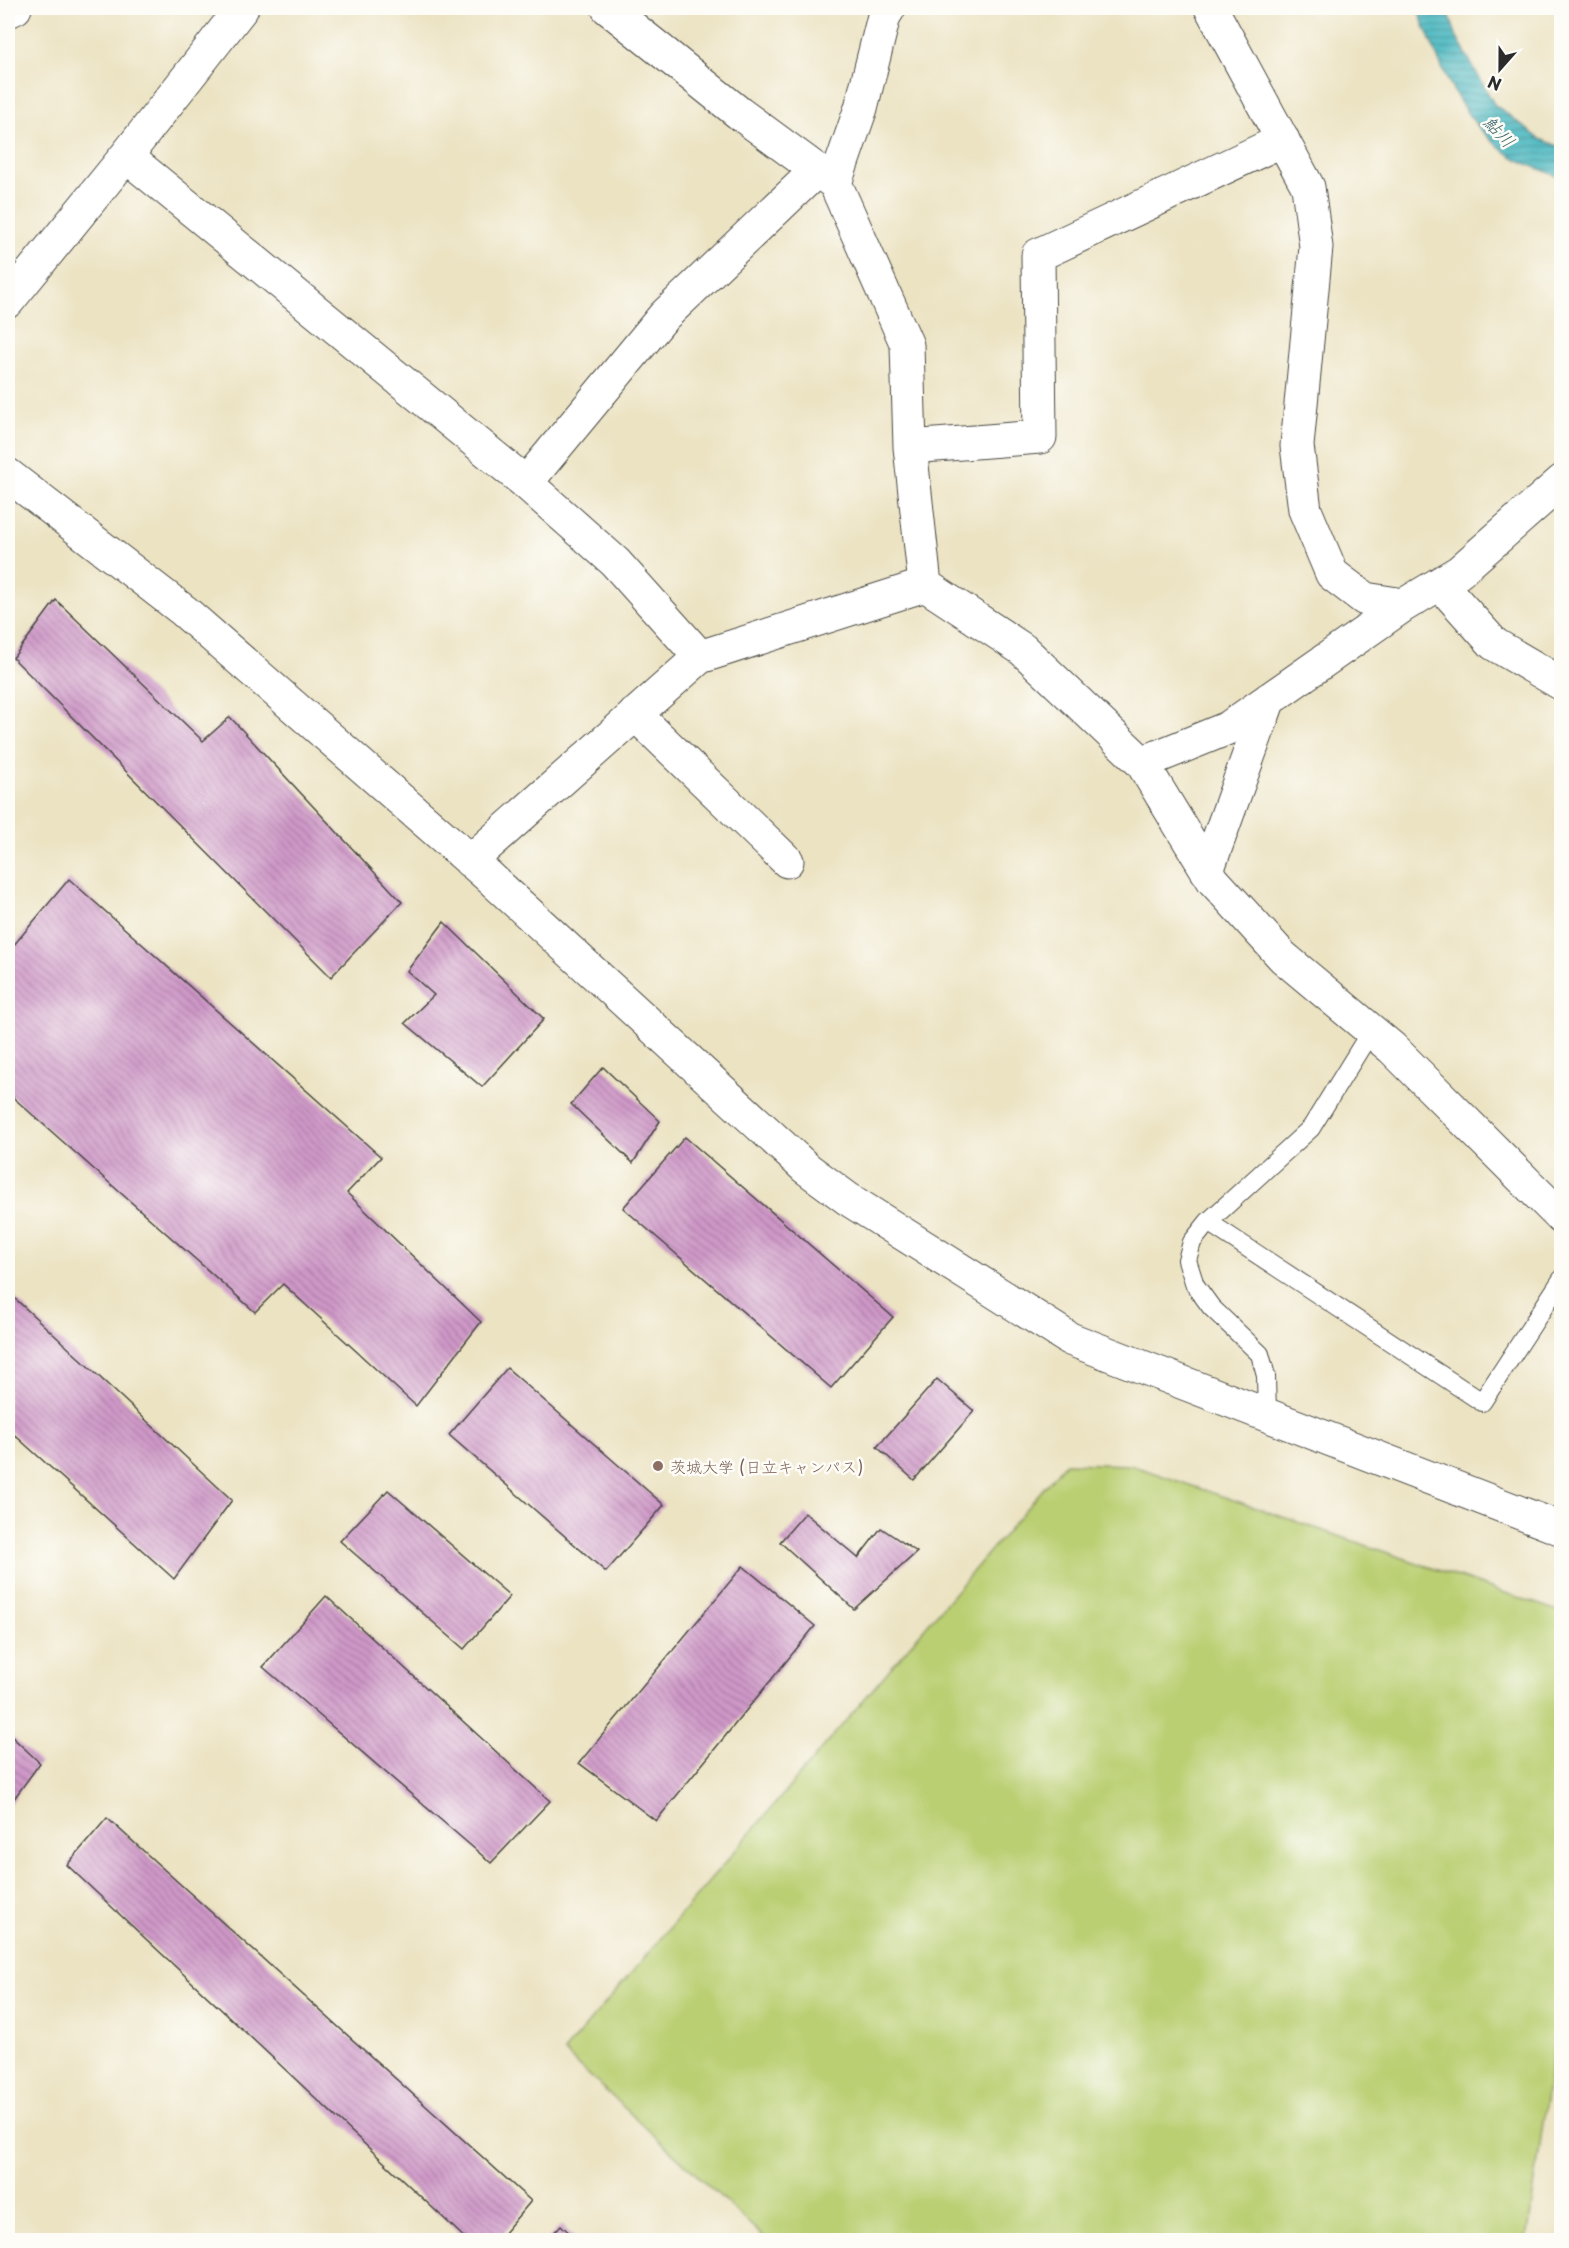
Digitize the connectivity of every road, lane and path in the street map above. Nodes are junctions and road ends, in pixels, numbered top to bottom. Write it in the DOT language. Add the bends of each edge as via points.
graph roads {
  1 [pos="15,8"];
  2 [pos="242,8"];
  3 [pos="608,8"];
  4 [pos="889,8"];
  5 [pos="1211,8"];
  6 [pos="8,10"];
  7 [pos="1283,140"];
  8 [pos="126,156"];
  9 [pos="825,177"];
  10 [pos="8,301"];
  11 [pos="910,447"];
  12 [pos="8,474"];
  13 [pos="1562,481"];
  14 [pos="526,483"];
  15 [pos="925,585"];
  16 [pos="1441,585"];
  17 [pos="1404,605"];
  18 [pos="700,657"];
  19 [pos="1562,684"];
  20 [pos="1269,699"];
  21 [pos="635,714"];
  22 [pos="1142,763"];
  23 [pos="470,861"];
  24 [pos="787,861"];
  25 [pos="1207,871"];
  26 [pos="1371,1031"];
  27 [pos="1562,1218"];
  28 [pos="1208,1222"];
  29 [pos="1562,1279"];
  30 [pos="1267,1415"];
  31 [pos="1562,1529"];
  1 -- 6 [label="street"];
  2 -- 8 [label="street"];
  3 -- 9 [label="street"];
  4 -- 9 [label="street" via="861,108"];
  5 -- 7 [label="street"];
  7 -- 11 [label="street" via="1038,255 1040,436"];
  7 -- 17 [label="street" via="1308,187 1316,247 1297,446 1305,510 1332,574 1365,599"];
  8 -- 10 [label="street"];
  8 -- 14 [label="street"];
  9 -- 11 [label="street" via="907,345"];
  9 -- 14 [label="street" via="664,316"];
  11 -- 15 [label="street"];
  12 -- 23 [label="street" via="184,611"];
  13 -- 16 [label="street"];
  14 -- 18 [label="street" via="615,562"];
  15 -- 18 [label="street"];
  15 -- 22 [label="street" via="1022,649"];
  16 -- 17 [label="street"];
  16 -- 19 [label="street" via="1494,644"];
  17 -- 20 [label="street"];
  18 -- 21 [label="street"];
  20 -- 22 [label="street" via="1228,728"];
  20 -- 25 [label="street"];
  21 -- 23 [label="street"];
  21 -- 24 [label="street"];
  22 -- 25 [label="street"];
  23 -- 30 [label="street" via="806,1168 848,1199 1070,1339"];
  25 -- 26 [label="street" via="1283,957"];
  26 -- 27 [label="street"];
  26 -- 28 [label="lane" via="1311,1128"];
  28 -- 29 [label="lane" via="1482,1402"];
  28 -- 30 [label="lane" via="1192,1242 1187,1260 1195,1285 1211,1307 1260,1354 1266,1376"];
  30 -- 31 [label="street"];
}
